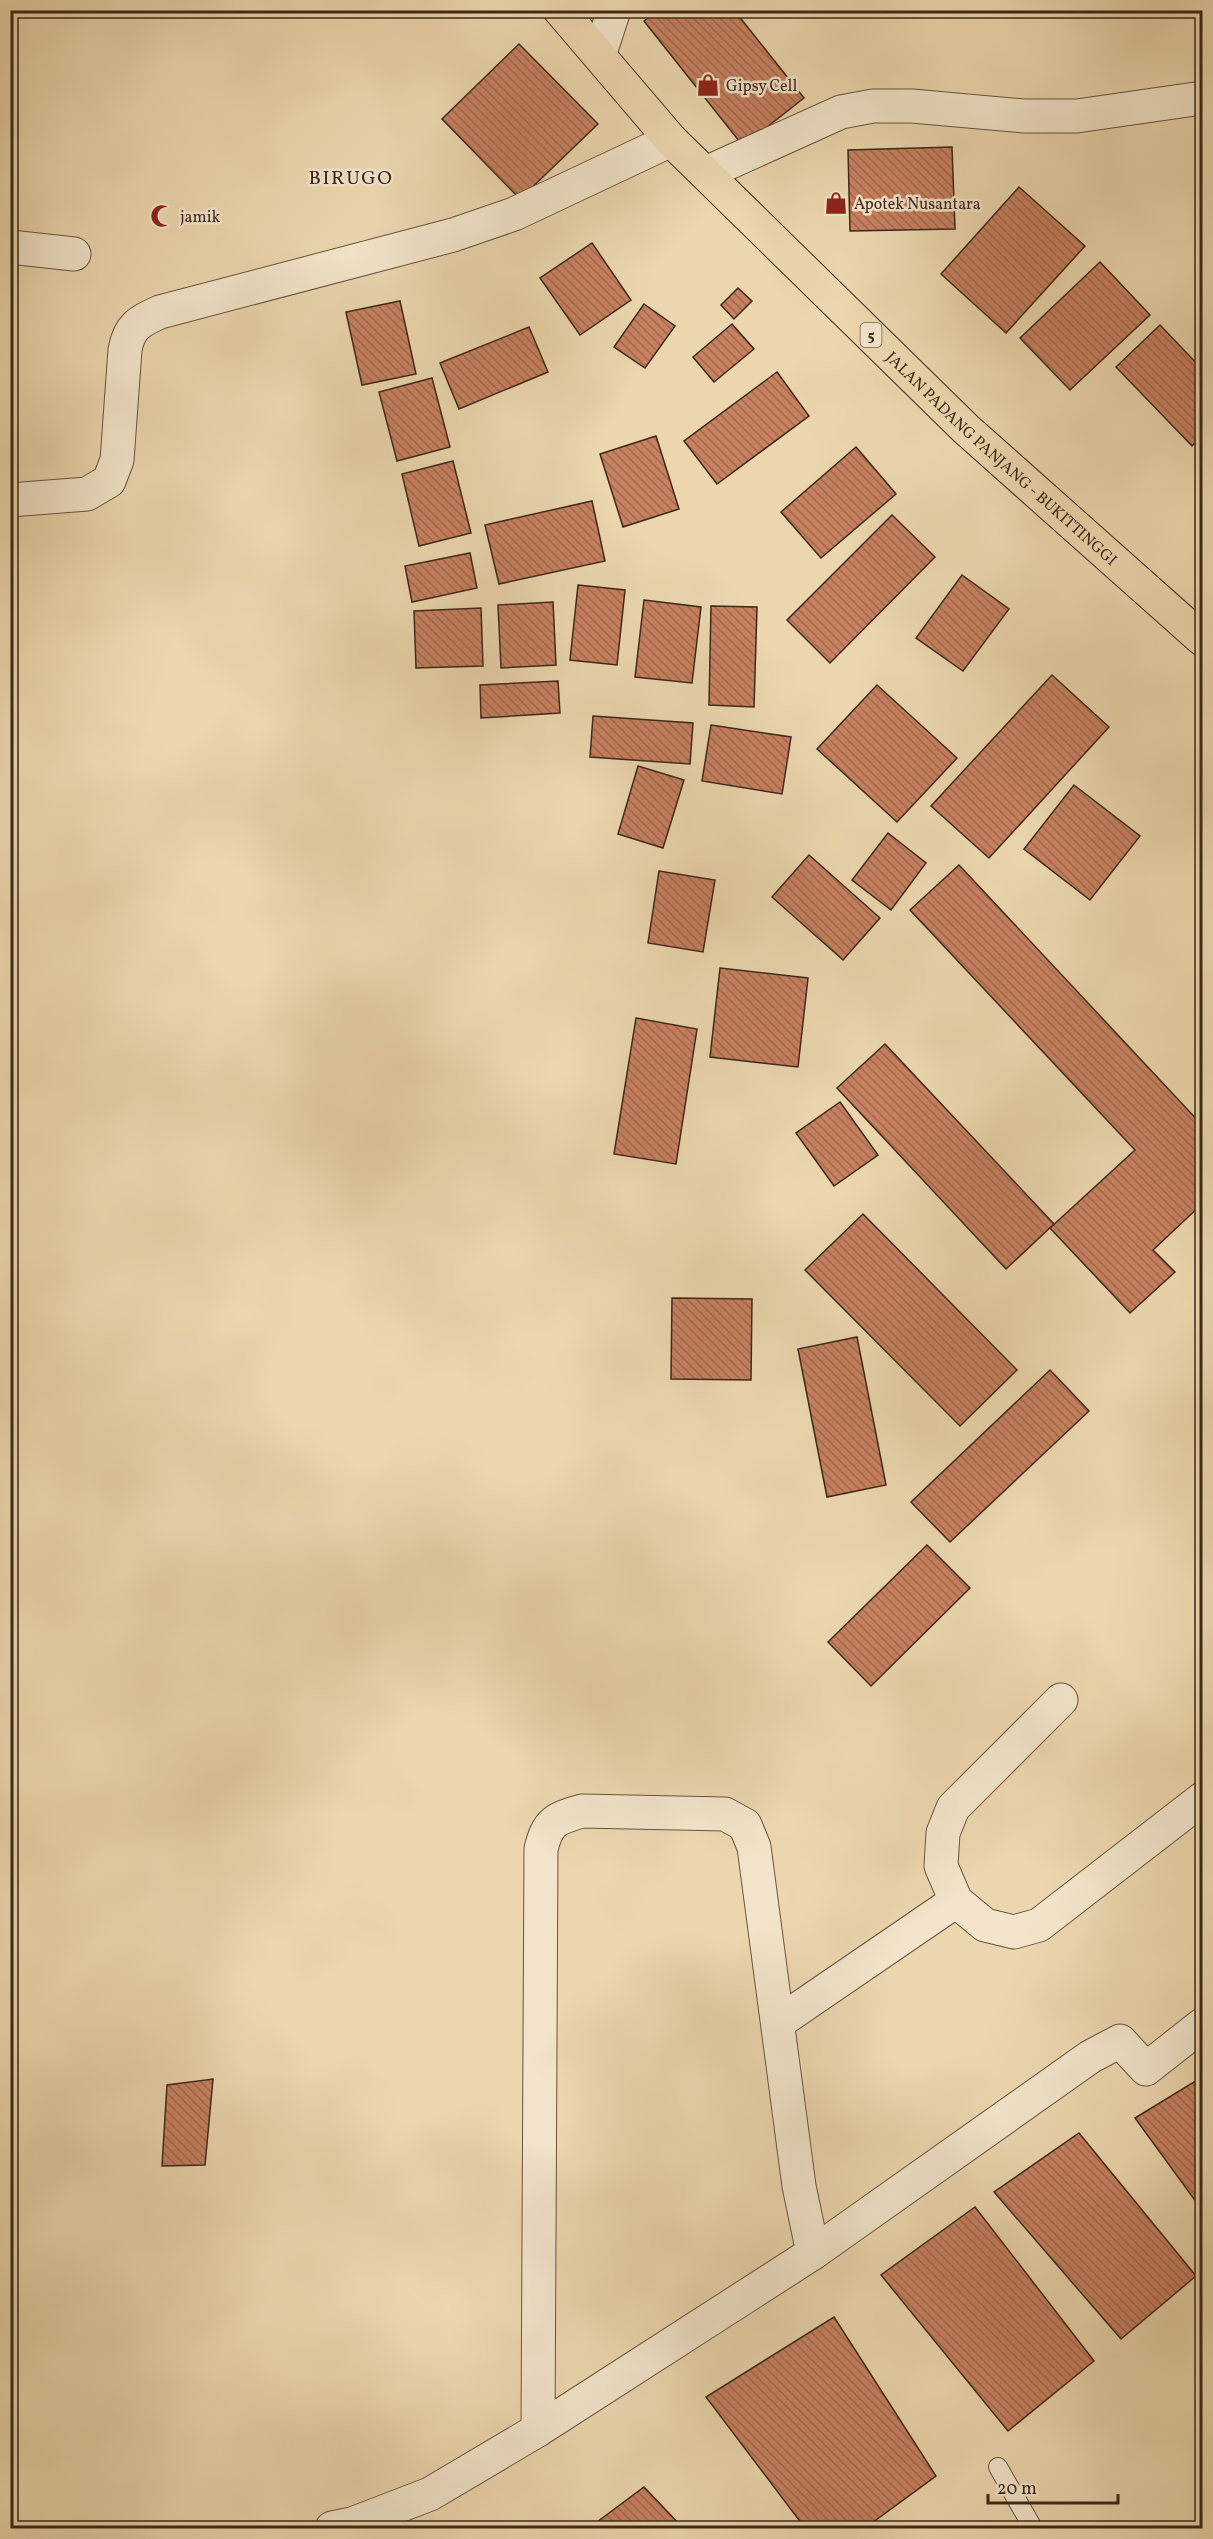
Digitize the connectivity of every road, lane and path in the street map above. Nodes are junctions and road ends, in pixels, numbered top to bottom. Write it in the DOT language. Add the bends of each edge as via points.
graph roads {
  1 [pos="560,10"];
  2 [pos="614,10"];
  3 [pos="600,53"];
  4 [pos="1203,98"];
  5 [pos="671,141"];
  6 [pos="706,173"];
  7 [pos="10,247"];
  8 [pos="74,254"];
  9 [pos="10,500"];
  10 [pos="1203,639"];
  11 [pos="1061,1700"];
  12 [pos="1203,1799"];
  13 [pos="956,1901"];
  14 [pos="779,2022"];
  15 [pos="1203,2025"];
  16 [pos="813,2253"];
  17 [pos="538,2430"];
  18 [pos="998,2467"];
  19 [pos="332,2529"];
  20 [pos="1034,2529"];
  1 -- 3 [label="highway, JALAN PADANG PANJANG - BUKITTINGGI / 5"];
  2 -- 3 [label="street"];
  3 -- 5 [label="highway, JALAN PADANG PANJANG - BUKITTINGGI / 5"];
  4 -- 6 [label="street" via="1077,116 873,106 841,112"];
  5 -- 6 [label="highway, JALAN PADANG PANJANG - BUKITTINGGI / 5"];
  5 -- 9 [label="street" via="523,210 453,235 138,321 126,343 117,460 109,481 87,494"];
  6 -- 10 [label="highway, JALAN PADANG PANJANG - BUKITTINGGI / 5" via="966,429"];
  7 -- 8 [label="street"];
  11 -- 13 [label="street" via="953,1808 943,1833 941,1866"];
  12 -- 13 [label="street" via="1039,1925 1014,1932 985,1925"];
  13 -- 14 [label="street"];
  14 -- 16 [label="street" via="800,2186"];
  14 -- 17 [label="street" via="754,1847 746,1825 725,1814 582,1811 562,1817 546,1829 541,1849"];
  15 -- 16 [label="street" via="1146,2069 1120,2041 1090,2057"];
  16 -- 17 [label="street"];
  17 -- 19 [label="street" via="430,2494"];
  18 -- 20 [label="lane"];
}
